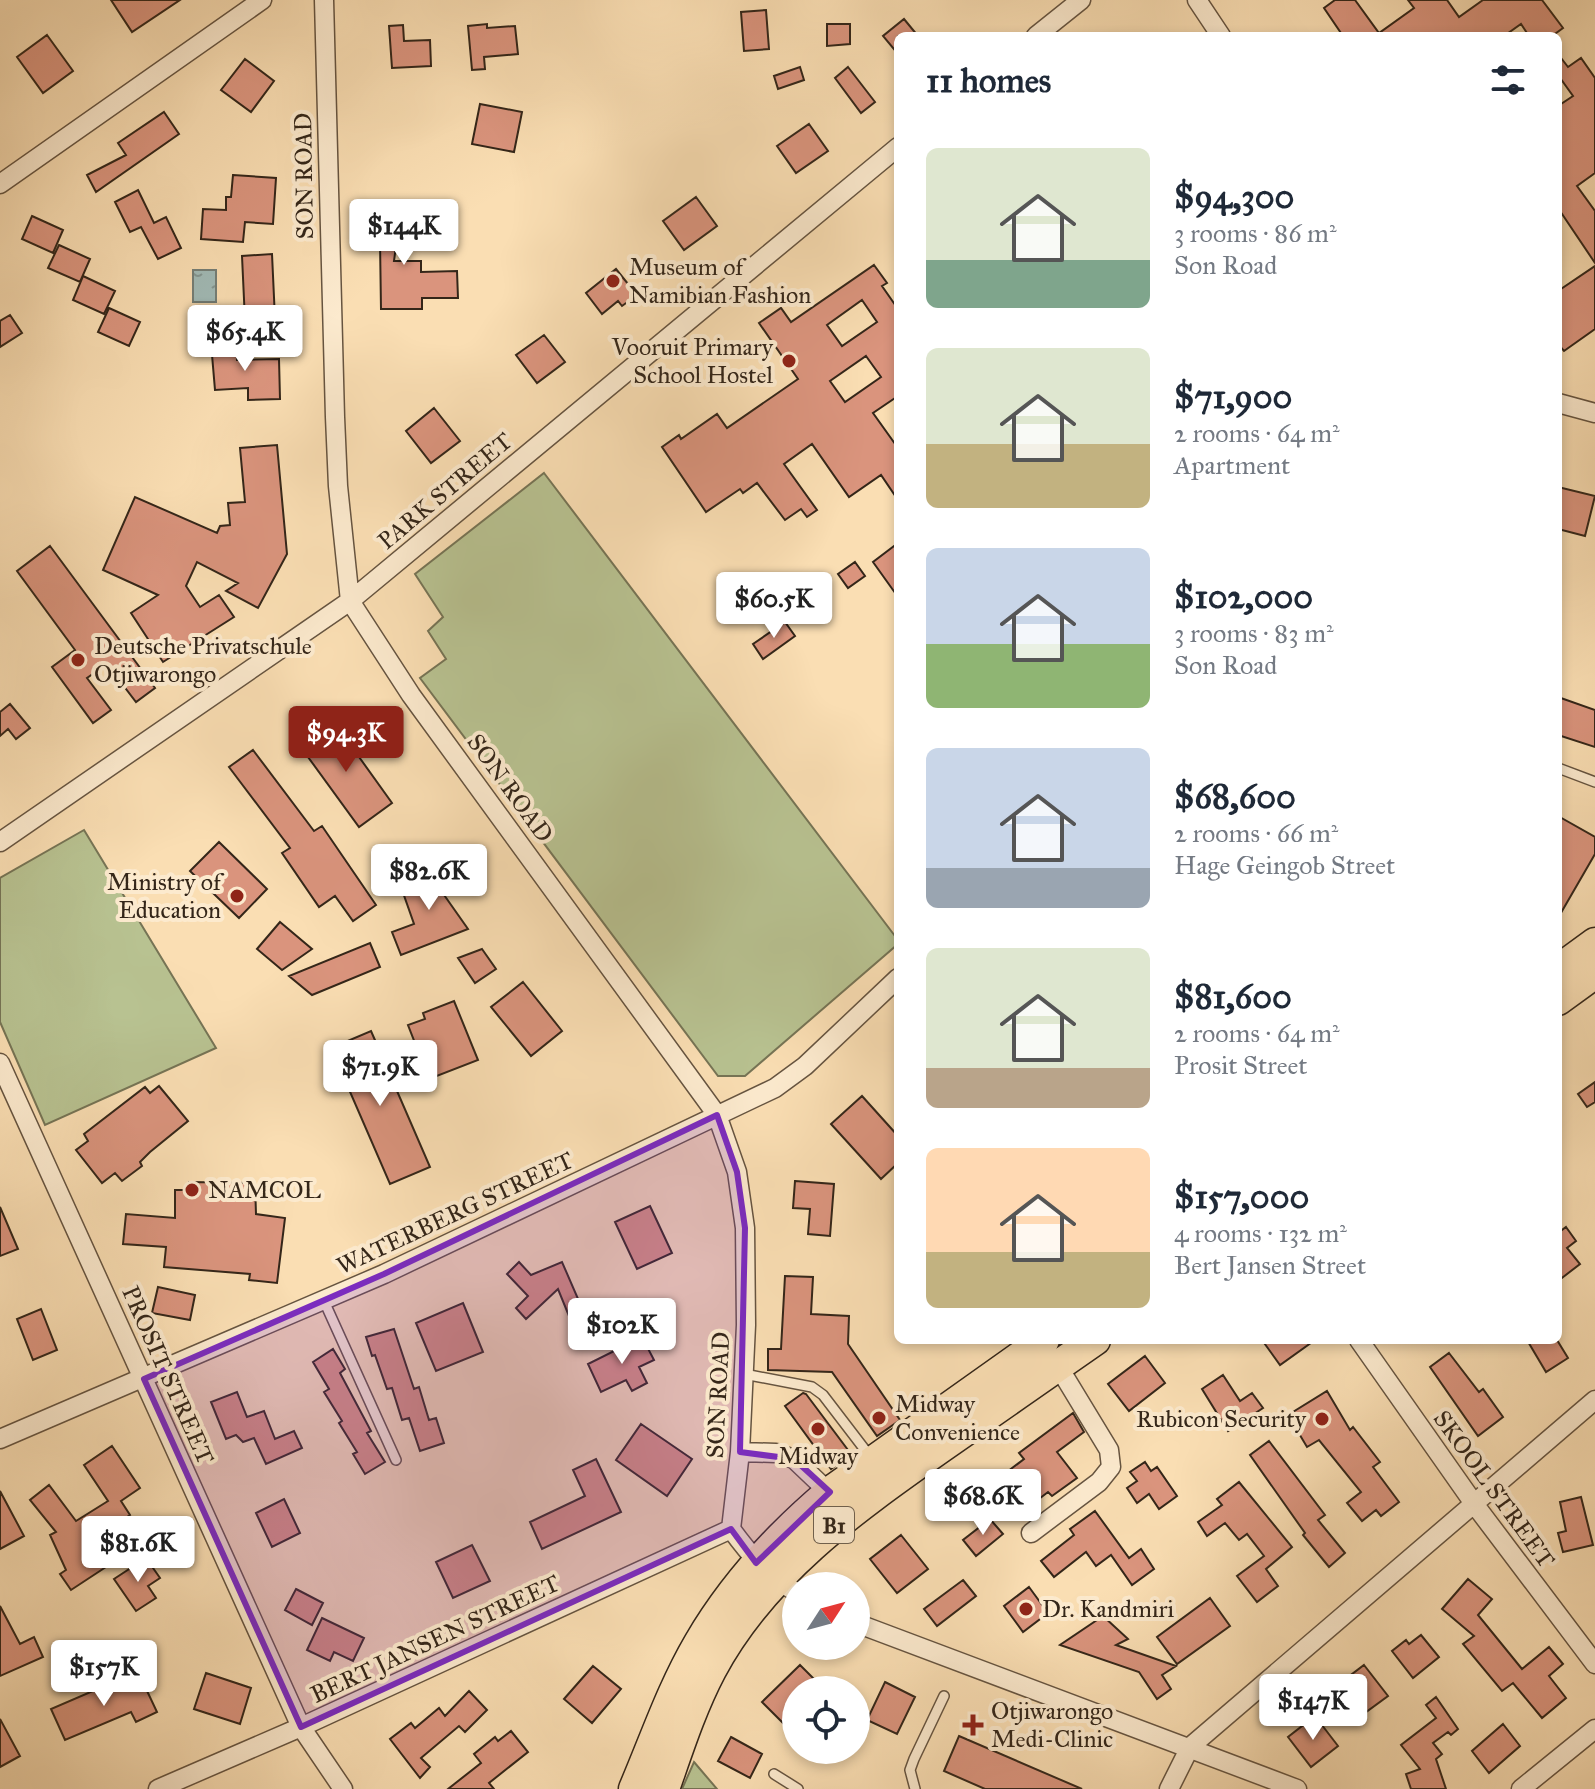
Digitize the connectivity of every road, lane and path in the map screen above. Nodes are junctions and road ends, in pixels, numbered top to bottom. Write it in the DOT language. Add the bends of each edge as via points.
graph roads {
  1 [pos="262,0"];
  2 [pos="324,0"];
  3 [pos="1081,0"];
  4 [pos="1197,0"];
  5 [pos="1041,32"];
  6 [pos="1218,32"];
  7 [pos="894,150"];
  8 [pos="0,184"];
  9 [pos="1562,404"];
  10 [pos="1595,413"];
  11 [pos="350,601"];
  12 [pos="1562,770"];
  13 [pos="1595,782"];
  14 [pos="0,842"];
  15 [pos="1595,943"];
  16 [pos="1562,967"];
  17 [pos="1595,973"];
  18 [pos="894,982"];
  19 [pos="1562,997"];
  20 [pos="0,1063"];
  21 [pos="717,1115"];
  22 [pos="324,1301"];
  23 [pos="1081,1344"];
  24 [pos="1362,1344"];
  25 [pos="1051,1353"];
  26 [pos="744,1374"];
  27 [pos="144,1379"];
  28 [pos="1595,1400"];
  29 [pos="0,1439"];
  30 [pos="740,1452"];
  31 [pos="906,1456"];
  32 [pos="396,1460"];
  33 [pos="874,1461"];
  34 [pos="839,1503"];
  35 [pos="1475,1505"];
  36 [pos="731,1529"];
  37 [pos="1031,1533"];
  38 [pos="776,1578"];
  39 [pos="870,1628"];
  40 [pos="1595,1664"];
  41 [pos="944,1696"];
  42 [pos="301,1727"];
  43 [pos="1595,1729"];
  44 [pos="1190,1747"];
  45 [pos="774,1774"];
  46 [pos="158,1789"];
  47 [pos="343,1789"];
  48 [pos="634,1789"];
  49 [pos="664,1789"];
  50 [pos="798,1789"];
  51 [pos="915,1789"];
  52 [pos="1169,1789"];
  53 [pos="1297,1789"];
  54 [pos="1521,1789"];
  1 -- 8 [label="street"];
  2 -- 11 [label="street, SON ROAD" via="337,459"];
  3 -- 5 [label="street"];
  4 -- 6 [label="street"];
  7 -- 11 [label="street, PARK STREET"];
  9 -- 10 [label="street"];
  11 -- 14 [label="street, PARK STREET"];
  11 -- 21 [label="street, SON ROAD" via="411,695"];
  12 -- 13 [label="lane"];
  15 -- 16 [label="highway"];
  17 -- 19 [label="highway"];
  18 -- 21 [label="street, WATERBERG STREET" via="795,1074"];
  20 -- 27 [label="street, PROSIT STREET"];
  21 -- 22 [label="street, WATERBERG STREET"];
  21 -- 26 [label="street, SON ROAD" via="737,1172 745,1228"];
  22 -- 27 [label="street, WATERBERG STREET"];
  22 -- 32 [label="lane"];
  23 -- 25 [label="highway, B1"];
  24 -- 35 [label="street, SKOOL STREET"];
  25 -- 31 [label="highway, B1"];
  25 -- 37 [label="street" via="1109,1450 1111,1467"];
  26 -- 30 [label="street, SON ROAD"];
  26 -- 33 [label="lane" via="812,1387"];
  27 -- 29 [label="street, WATERBERG STREET"];
  27 -- 42 [label="street, PROSIT STREET"];
  28 -- 35 [label="street"];
  30 -- 34 [label="street" via="794,1459"];
  30 -- 36 [label="street, SON ROAD"];
  31 -- 33 [label="highway, B1"];
  31 -- 34 [label="highway, B1"];
  33 -- 34 [label="highway, B1"];
  34 -- 38 [label="highway, B1" via="803,1515"];
  35 -- 40 [label="street, SKOOL STREET"];
  35 -- 44 [label="street"];
  36 -- 38 [label="street"];
  36 -- 42 [label="street, BERT JANSEN STREET"];
  38 -- 48 [label="highway, B1" via="699,1643"];
  38 -- 49 [label="highway, B1" via="711,1669"];
  39 -- 44 [label="street"];
  41 -- 51 [label="lane" via="910,1770"];
  42 -- 46 [label="street, BERT JANSEN STREET"];
  42 -- 47 [label="street, PROSIT STREET"];
  43 -- 54 [label="street"];
  44 -- 52 [label="street"];
  44 -- 53 [label="street"];
  45 -- 50 [label="lane"];
}
